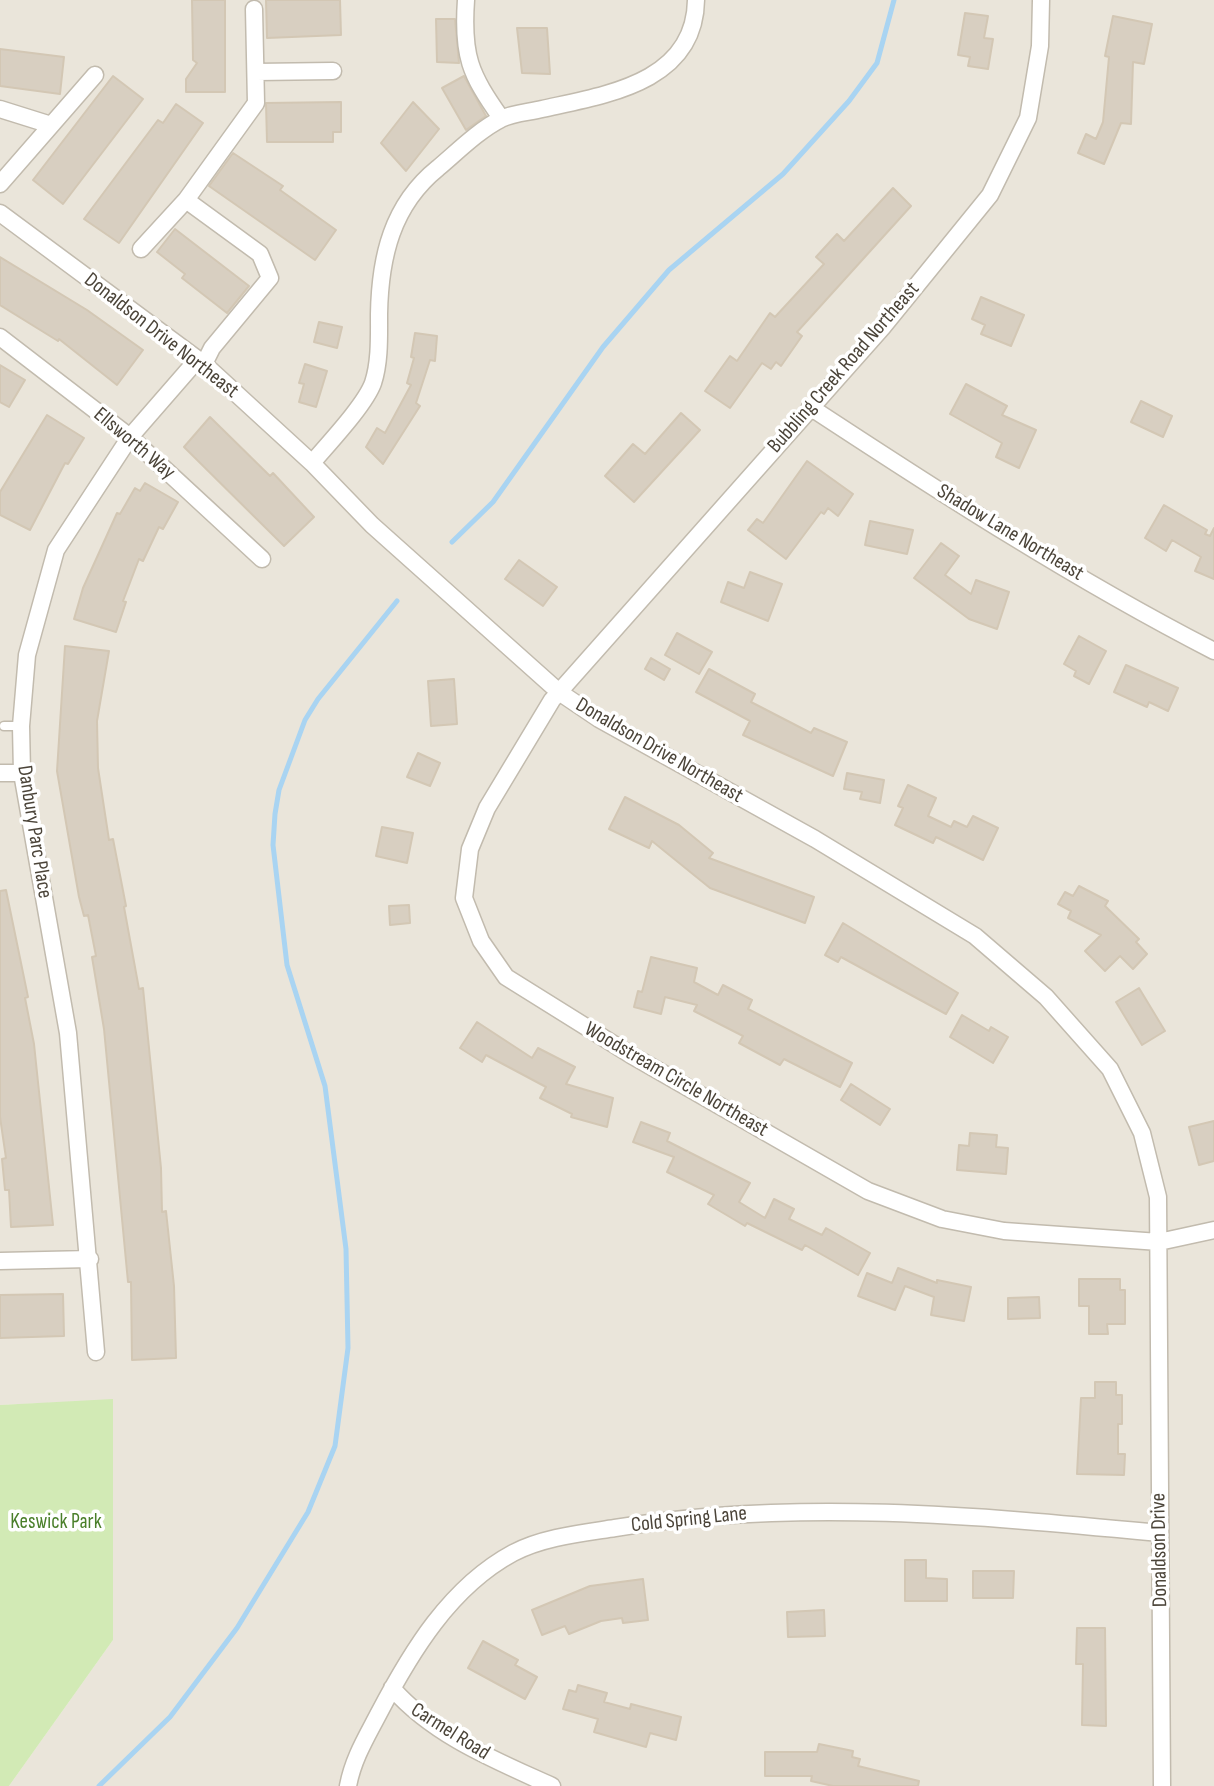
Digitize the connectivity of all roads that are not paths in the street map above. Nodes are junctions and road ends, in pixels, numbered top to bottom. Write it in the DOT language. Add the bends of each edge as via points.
graph roads {
  1 [pos="467,0"];
  2 [pos="696,0"];
  3 [pos="1041,0"];
  4 [pos="254,9"];
  5 [pos="333,71"];
  6 [pos="256,72"];
  7 [pos="95,75"];
  8 [pos="0,109"];
  9 [pos="501,118"];
  10 [pos="51,124"];
  11 [pos="0,184"];
  12 [pos="186,200"];
  13 [pos="0,213"];
  14 [pos="141,249"];
  15 [pos="0,337"];
  16 [pos="200,362"];
  17 [pos="810,407"];
  18 [pos="130,437"];
  19 [pos="312,463"];
  20 [pos="262,559"];
  21 [pos="1214,651"];
  22 [pos="559,692"];
  23 [pos="4,726"];
  24 [pos="21,726"];
  25 [pos="0,773"];
  26 [pos="22,773"];
  27 [pos="1214,1230"];
  28 [pos="1159,1242"];
  29 [pos="90,1259"];
  30 [pos="0,1261"];
  31 [pos="1157,1314"];
  32 [pos="96,1352"];
  33 [pos="1160,1533"];
  34 [pos="392,1688"];
  35 [pos="348,1786"];
  36 [pos="552,1786"];
  37 [pos="1162,1786"];
  1 -- 9 [label="street" via="467,49 474,80"];
  2 -- 9 [label="street" via="686,41 649,80"];
  3 -- 17 [label="street, Bubbling Creek Road Northeast" via="1040,46 1028,118 990,195 882,328"];
  4 -- 6 [label="street"];
  5 -- 6 [label="street"];
  6 -- 12 [label="street" via="256,103"];
  7 -- 10 [label="street"];
  8 -- 10 [label="street"];
  9 -- 19 [label="street" via="413,190 397,215 379,287 373,384"];
  10 -- 11 [label="street"];
  12 -- 14 [label="street"];
  12 -- 16 [label="street, Danbury Parc Place" via="260,254 270,278"];
  13 -- 16 [label="street, Donaldson Drive Northeast"];
  15 -- 18 [label="street, Ellsworth Way"];
  16 -- 18 [label="street, Danbury Parc Place"];
  16 -- 19 [label="street, Donaldson Drive Northeast"];
  17 -- 21 [label="street, Shadow Lane Northeast" via="1141,612"];
  17 -- 22 [label="street, Bubbling Creek Road Northeast"];
  18 -- 20 [label="street, Ellsworth Way"];
  18 -- 24 [label="street, Danbury Parc Place" via="56,550 27,655"];
  19 -- 22 [label="street, Donaldson Drive Northeast" via="372,525"];
  22 -- 28 [label="street, Donaldson Drive Northeast" via="975,936 1046,997 1110,1069 1142,1133 1158,1197"];
  22 -- 28 [label="street, Woodstream Circle Northeast" via="487,807 470,849 464,898 481,941 506,977 631,1055 868,1191 942,1219 1004,1231"];
  23 -- 24 [label="lane"];
  24 -- 26 [label="street, Danbury Parc Place"];
  25 -- 26 [label="street"];
  26 -- 29 [label="street, Danbury Parc Place" via="68,1033"];
  27 -- 28 [label="street, Woodstream Circle Northeast"];
  28 -- 31 [label="street, Donaldson Drive Northeast"];
  29 -- 30 [label="street"];
  29 -- 32 [label="street, Danbury Parc Place"];
  31 -- 33 [label="street, Donaldson Drive"];
  33 -- 34 [label="street, Cold Spring Lane" via="972,1516 730,1514 570,1535 514,1553 475,1579 432,1624"];
  33 -- 37 [label="street, Donaldson Drive"];
  34 -- 35 [label="street, Cold Spring Lane" via="353,1760"];
  34 -- 36 [label="street, Carmel Road" via="412,1711 475,1752"];
}
